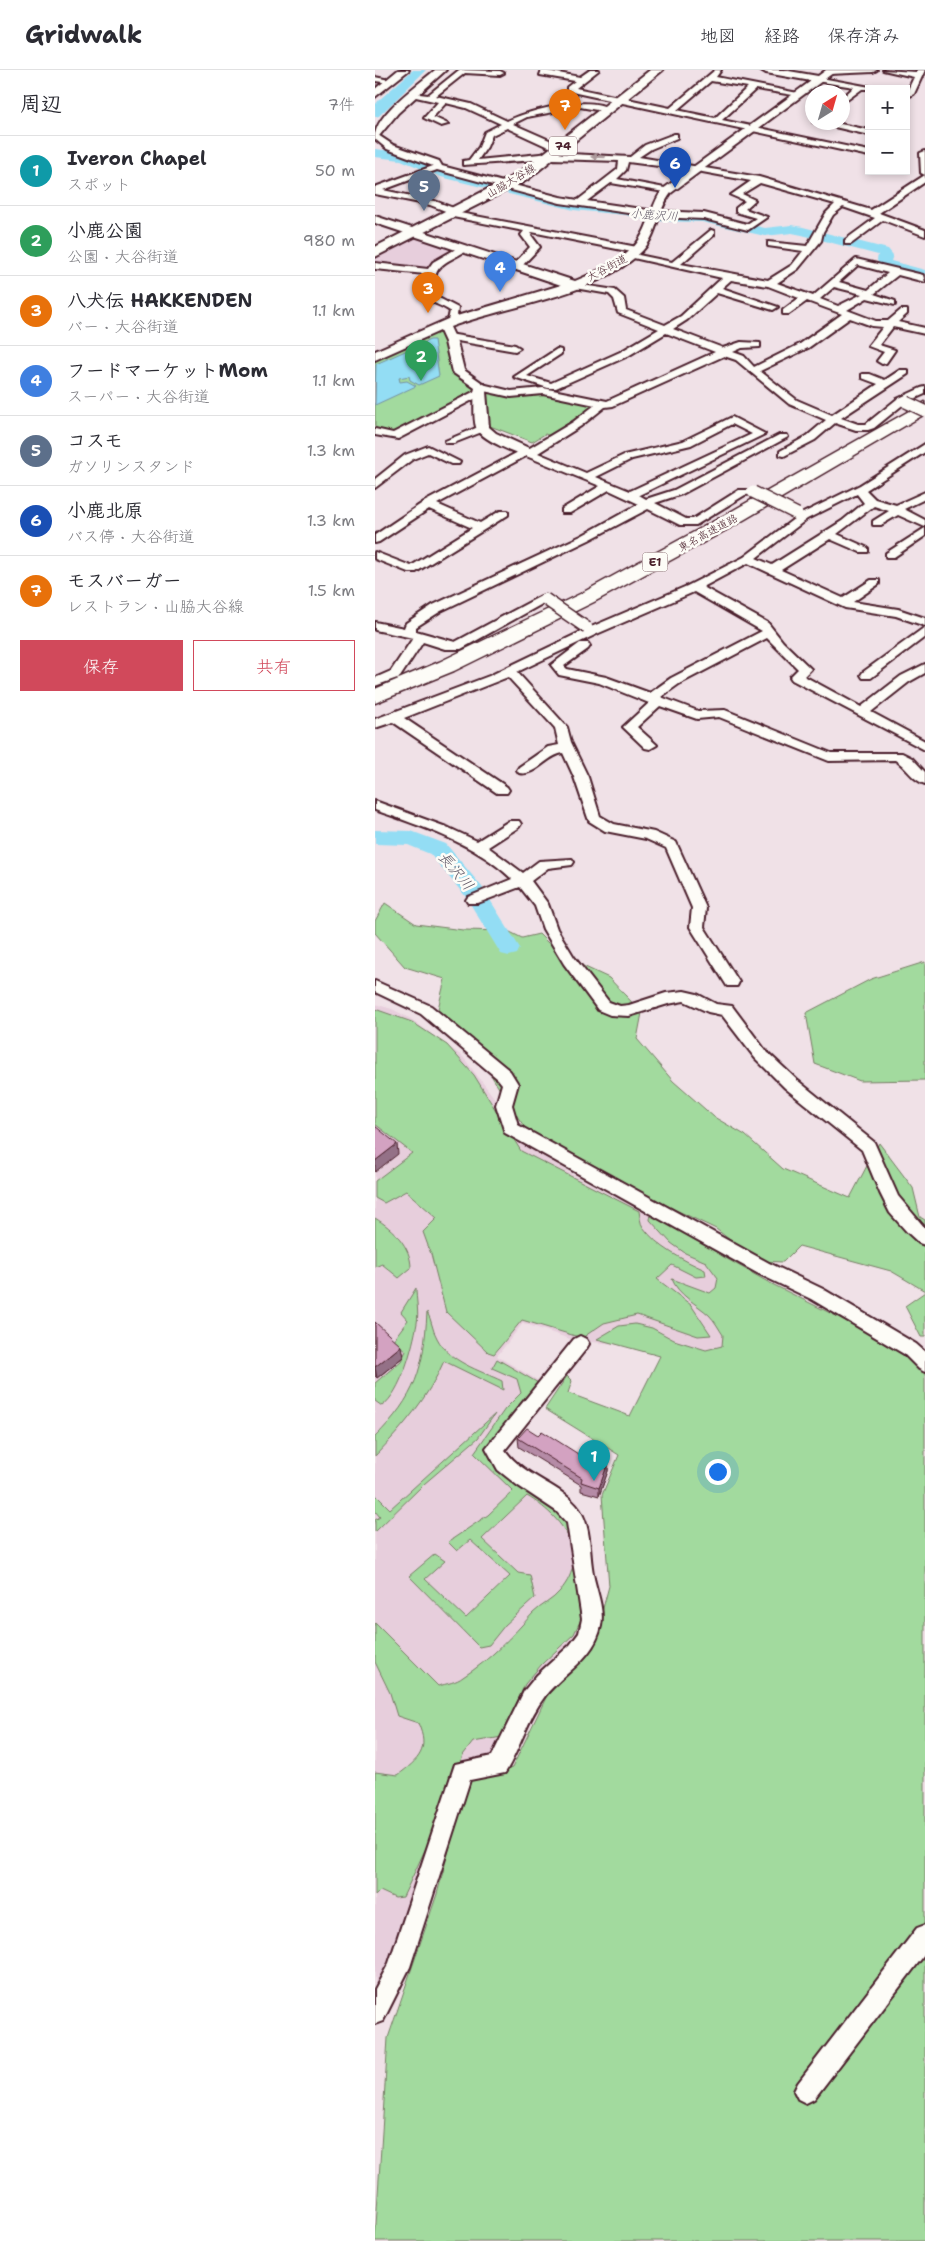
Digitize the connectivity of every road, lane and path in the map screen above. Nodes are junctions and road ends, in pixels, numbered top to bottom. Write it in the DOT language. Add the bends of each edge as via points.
graph roads {
  1 [pos="390,70"];
  2 [pos="441,70"];
  3 [pos="547,70"];
  4 [pos="595,70"];
  5 [pos="657,70"];
  6 [pos="720,70"];
  7 [pos="766,70"];
  8 [pos="864,70"];
  9 [pos="873,70"];
  10 [pos="887,70"];
  11 [pos="403,71"];
  12 [pos="483,71"];
  13 [pos="830,71"];
  14 [pos="788,72"];
  15 [pos="921,72"];
  16 [pos="500,74"];
  17 [pos="375,78"];
  18 [pos="710,78"];
  19 [pos="819,79"];
  20 [pos="583,80"];
  21 [pos="390,81"];
  22 [pos="754,86"];
  23 [pos="861,86"];
  24 [pos="865,87"];
  25 [pos="375,94"];
  26 [pos="799,94"];
  27 [pos="411,95"];
  28 [pos="850,95"];
  29 [pos="911,95"];
  30 [pos="429,98"];
  31 [pos="619,100"];
  32 [pos="443,101"];
  33 [pos="608,110"];
  34 [pos="670,112"];
  35 [pos="715,122"];
  36 [pos="444,124"];
  37 [pos="505,125"];
  38 [pos="865,125"];
  39 [pos="749,129"];
  40 [pos="850,129"];
  41 [pos="805,130"];
  42 [pos="858,131"];
  43 [pos="865,132"];
  44 [pos="375,135"];
  45 [pos="674,136"];
  46 [pos="793,138"];
  47 [pos="395,149"];
  48 [pos="375,150"];
  49 [pos="865,153"];
  50 [pos="553,154"];
  51 [pos="628,159"];
  52 [pos="925,159"];
  53 [pos="472,162"];
  54 [pos="912,162"];
  55 [pos="438,166"];
  56 [pos="699,168"];
  57 [pos="925,173"];
  58 [pos="925,178"];
  59 [pos="611,180"];
  60 [pos="759,180"];
  61 [pos="503,188"];
  62 [pos="375,191"];
  63 [pos="667,191"];
  64 [pos="580,203"];
  65 [pos="841,204"];
  66 [pos="453,213"];
  67 [pos="872,214"];
  68 [pos="654,217"];
  69 [pos="882,217"];
  70 [pos="375,219"];
  71 [pos="529,229"];
  72 [pos="415,232"];
  73 [pos="711,233"];
  74 [pos="925,233"];
  75 [pos="848,242"];
  76 [pos="771,244"];
  77 [pos="464,248"];
  78 [pos="809,249"];
  79 [pos="634,252"];
  80 [pos="375,253"];
  81 [pos="674,265"];
  82 [pos="375,266"];
  83 [pos="517,266"];
  84 [pos="897,271"];
  85 [pos="430,272"];
  86 [pos="731,276"];
  87 [pos="925,279"];
  88 [pos="770,283"];
  89 [pos="572,284"];
  90 [pos="832,284"];
  91 [pos="715,289"];
  92 [pos="868,294"];
  93 [pos="707,297"];
  94 [pos="810,298"];
  95 [pos="746,303"];
  96 [pos="893,304"];
  97 [pos="773,307"];
  98 [pos="786,312"];
  99 [pos="844,312"];
  100 [pos="904,312"];
  101 [pos="925,321"];
  102 [pos="890,324"];
  103 [pos="448,328"];
  104 [pos="665,328"];
  105 [pos="920,330"];
  106 [pos="757,345"];
  107 [pos="515,348"];
  108 [pos="726,351"];
  109 [pos="557,352"];
  110 [pos="375,356"];
  111 [pos="883,361"];
  112 [pos="753,371"];
  113 [pos="904,372"];
  114 [pos="866,376"];
  115 [pos="886,384"];
  116 [pos="548,389"];
  117 [pos="481,390"];
  118 [pos="925,390"];
  119 [pos="904,402"];
  120 [pos="603,404"];
  121 [pos="925,409"];
  122 [pos="835,420"];
  123 [pos="925,420"];
  124 [pos="483,428"];
  125 [pos="375,432"];
  126 [pos="783,437"];
  127 [pos="450,441"];
  128 [pos="528,452"];
  129 [pos="784,452"];
  130 [pos="922,453"];
  131 [pos="455,462"];
  132 [pos="375,469"];
  133 [pos="389,472"];
  134 [pos="587,477"];
  135 [pos="375,485"];
  136 [pos="607,486"];
  137 [pos="859,490"];
  138 [pos="753,492"];
  139 [pos="925,494"];
  140 [pos="629,495"];
  141 [pos="870,501"];
  142 [pos="428,504"];
  143 [pos="647,504"];
  144 [pos="897,510"];
  145 [pos="566,511"];
  146 [pos="504,513"];
  147 [pos="800,516"];
  148 [pos="877,523"];
  149 [pos="925,524"];
  150 [pos="481,528"];
  151 [pos="925,531"];
  152 [pos="829,534"];
  153 [pos="375,540"];
  154 [pos="864,550"];
  155 [pos="890,554"];
  156 [pos="375,555"];
  157 [pos="748,559"];
  158 [pos="771,571"];
  159 [pos="875,582"];
  160 [pos="694,587"];
  161 [pos="844,604"];
  162 [pos="925,622"];
  163 [pos="375,626"];
  164 [pos="592,630"];
  165 [pos="925,631"];
  166 [pos="769,632"];
  167 [pos="415,635"];
  168 [pos="925,668"];
  169 [pos="509,671"];
  170 [pos="867,675"];
  171 [pos="375,682"];
  172 [pos="375,697"];
  173 [pos="654,700"];
  174 [pos="375,710"];
  175 [pos="862,712"];
  176 [pos="394,717"];
  177 [pos="375,724"];
  178 [pos="650,745"];
  179 [pos="925,746"];
  180 [pos="567,748"];
  181 [pos="523,770"];
  182 [pos="925,780"];
  183 [pos="502,790"];
  184 [pos="375,805"];
  185 [pos="514,824"];
  186 [pos="477,847"];
  187 [pos="567,862"];
  188 [pos="521,881"];
  189 [pos="477,898"];
  190 [pos="732,982"];
  191 [pos="375,986"];
  192 [pos="925,1238"];
  193 [pos="580,1344"];
  194 [pos="924,1362"];
  195 [pos="925,1936"];
  196 [pos="375,2013"];
  197 [pos="806,2091"];
  1 -- 11 [label="street"];
  2 -- 27 [label="street"];
  3 -- 20 [label="street" via="543,73"];
  4 -- 20 [label="street"];
  5 -- 31 [label="main road, 山脇大谷線 / 74"];
  6 -- 18 [label="street"];
  7 -- 14 [label="street"];
  8 -- 9 [label="street"];
  8 -- 13 [label="street"];
  10 -- 15 [label="street"];
  11 -- 21 [label="street"];
  12 -- 16 [label="street"];
  12 -- 30 [label="street" via="463,71"];
  13 -- 19 [label="street, 大谷街道"];
  14 -- 19 [label="street"];
  15 -- 29 [label="street"];
  17 -- 21 [label="street"];
  18 -- 22 [label="street"];
  18 -- 34 [label="street"];
  19 -- 23 [label="street"];
  19 -- 26 [label="street, 大谷街道"];
  20 -- 31 [label="street" via="570,89"];
  21 -- 25 [label="street"];
  22 -- 26 [label="street"];
  22 -- 35 [label="street"];
  23 -- 24 [label="street"];
  23 -- 28 [label="street"];
  26 -- 39 [label="street, 大谷街道"];
  27 -- 30 [label="street"];
  27 -- 44 [label="street" via="389,111"];
  30 -- 32 [label="street"];
  31 -- 33 [label="main road, 山脇大谷線 / 74"];
  31 -- 34 [label="street"];
  32 -- 36 [label="street" via="428,118"];
  32 -- 37 [label="street" via="475,108"];
  33 -- 37 [label="street" via="580,105 525,115"];
  33 -- 50 [label="main road, 山脇大谷線 / 74"];
  34 -- 35 [label="street"];
  35 -- 39 [label="street"];
  37 -- 50 [label="street" via="525,132"];
  37 -- 53 [label="street" via="487,134 483,147"];
  38 -- 42 [label="street"];
  39 -- 46 [label="street"];
  39 -- 56 [label="street, 大谷街道"];
  40 -- 42 [label="street"];
  41 -- 46 [label="street"];
  42 -- 43 [label="street"];
  44 -- 47 [label="street" via="382,143"];
  45 -- 51 [label="street"];
  46 -- 49 [label="street"];
  47 -- 48 [label="street"];
  47 -- 55 [label="street"];
  51 -- 50 [label="street, one-way"];
  50 -- 53 [label="street"];
  50 -- 61 [label="main road, 山脇大谷線 / 74"];
  51 -- 56 [label="street"];
  51 -- 59 [label="street"];
  52 -- 54 [label="street"];
  52 -- 57 [label="street"];
  53 -- 55 [label="street"];
  55 -- 61 [label="street"];
  55 -- 62 [label="street"];
  56 -- 60 [label="street"];
  56 -- 63 [label="street, 大谷街道"];
  58 -- 67 [label="street"];
  59 -- 63 [label="street"];
  59 -- 64 [label="street"];
  60 -- 65 [label="street"];
  60 -- 68 [label="street" via="735,195 751,200 739,210 763,217 748,227 704,216"];
  61 -- 64 [label="street"];
  61 -- 66 [label="main road, 山脇大谷線 / 74"];
  62 -- 66 [label="street" via="432,203"];
  63 -- 68 [label="street, 大谷街道" via="659,199"];
  64 -- 68 [label="street"];
  65 -- 67 [label="street"];
  65 -- 78 [label="street" via="830,213"];
  66 -- 71 [label="street"];
  66 -- 72 [label="main road, 山脇大谷線 / 74"];
  67 -- 69 [label="street"];
  68 -- 79 [label="street, 大谷街道" via="650,234"];
  69 -- 74 [label="street"];
  69 -- 75 [label="street"];
  70 -- 72 [label="street"];
  71 -- 79 [label="street"];
  71 -- 83 [label="street" via="526,235 535,247"];
  72 -- 77 [label="street"];
  72 -- 80 [label="main road, 山脇大谷線 / 74"];
  73 -- 81 [label="street"];
  76 -- 78 [label="street"];
  77 -- 83 [label="street"];
  77 -- 85 [label="street" via="436,264"];
  78 -- 88 [label="street" via="795,267"];
  79 -- 81 [label="street"];
  79 -- 89 [label="street, 大谷街道" via="608,270"];
  81 -- 86 [label="street"];
  82 -- 85 [label="street"];
  83 -- 89 [label="street"];
  84 -- 87 [label="street"];
  84 -- 90 [label="street" via="856,262"];
  84 -- 92 [label="street"];
  85 -- 103 [label="street" via="430,281 425,286 430,298 449,304 455,310"];
  86 -- 88 [label="street"];
  86 -- 91 [label="street"];
  88 -- 94 [label="street"];
  89 -- 103 [label="street, 大谷街道"];
  89 -- 104 [label="street" via="612,292 619,298 621,312"];
  90 -- 92 [label="street"];
  90 -- 94 [label="street"];
  91 -- 93 [label="street"];
  91 -- 95 [label="street"];
  92 -- 96 [label="street"];
  92 -- 99 [label="street"];
  93 -- 95 [label="street" via="735,305"];
  93 -- 104 [label="street" via="683,318"];
  94 -- 98 [label="street"];
  94 -- 99 [label="street"];
  95 -- 97 [label="street"];
  99 -- 102 [label="street" via="875,324"];
  99 -- 112 [label="street" via="804,346"];
  100 -- 102 [label="street"];
  101 -- 105 [label="street"];
  102 -- 105 [label="street"];
  102 -- 111 [label="street" via="873,346 890,350"];
  103 -- 107 [label="street"];
  103 -- 110 [label="street, 大谷街道"];
  103 -- 117 [label="street" via="458,372"];
  104 -- 108 [label="street"];
  104 -- 116 [label="street" via="624,354"];
  106 -- 108 [label="street" via="741,345"];
  108 -- 112 [label="street" via="740,358"];
  108 -- 120 [label="street" via="661,382"];
  109 -- 116 [label="street" via="519,377"];
  112 -- 122 [label="street" via="793,402"];
  113 -- 115 [label="street"];
  114 -- 115 [label="street"];
  115 -- 122 [label="street"];
  116 -- 117 [label="street" via="511,394"];
  116 -- 120 [label="street"];
  117 -- 124 [label="street"];
  117 -- 125 [label="street" via="394,437"];
  118 -- 119 [label="street"];
  119 -- 121 [label="street, bridge"];
  119 -- 122 [label="street" via="864,428"];
  120 -- 128 [label="street" via="577,424"];
  121 -- 172 [label="highway, 東名高速道路 / E1" via="582,602"];
  122 -- 129 [label="street"];
  123 -- 174 [label="highway, 東名高速道路 / E1" via="756,520 597,607"];
  124 -- 127 [label="street"];
  124 -- 128 [label="street" via="491,436"];
  126 -- 143 [label="street" via="678,492"];
  128 -- 134 [label="street"];
  128 -- 142 [label="street"];
  130 -- 137 [label="street"];
  131 -- 133 [label="street" via="428,449 409,457"];
  132 -- 133 [label="street"];
  133 -- 135 [label="street"];
  134 -- 136 [label="street"];
  134 -- 140 [label="street" via="628,457 687,443 732,420 760,434"];
  136 -- 140 [label="street"];
  136 -- 145 [label="street"];
  137 -- 141 [label="street"];
  137 -- 147 [label="street"];
  138 -- 143 [label="street" via="743,492 696,522 684,523"];
  138 -- 147 [label="street, bridge"];
  139 -- 144 [label="street"];
  140 -- 143 [label="street"];
  141 -- 144 [label="street"];
  141 -- 152 [label="street" via="865,509"];
  142 -- 150 [label="street"];
  142 -- 153 [label="street"];
  143 -- 167 [label="street" via="594,534 437,608 411,626"];
  144 -- 148 [label="street"];
  144 -- 149 [label="street"];
  146 -- 150 [label="street"];
  147 -- 157 [label="street"];
  150 -- 156 [label="street" via="412,570"];
  151 -- 155 [label="street"];
  152 -- 154 [label="street"];
  152 -- 158 [label="street"];
  157 -- 158 [label="street"];
  157 -- 160 [label="street"];
  158 -- 161 [label="street"];
  159 -- 161 [label="street"];
  160 -- 164 [label="street"];
  160 -- 166 [label="street" via="733,607"];
  161 -- 162 [label="street" via="898,613"];
  163 -- 167 [label="street"];
  164 -- 167 [label="street, bridge" via="545,599 457,646"];
  164 -- 169 [label="street"];
  164 -- 173 [label="street" via="598,635 595,639 561,660 557,664 559,668 563,672 602,680"];
  165 -- 170 [label="street"];
  166 -- 173 [label="street" via="669,684"];
  166 -- 175 [label="street" via="805,670 796,677"];
  167 -- 171 [label="street" via="396,674"];
  168 -- 175 [label="street"];
  169 -- 176 [label="street"];
  169 -- 180 [label="street" via="561,727"];
  173 -- 178 [label="street" via="629,727"];
  173 -- 182 [label="street" via="697,715 720,713 829,757 897,756 907,761"];
  175 -- 179 [label="street"];
  176 -- 177 [label="street"];
  176 -- 183 [label="street"];
  180 -- 181 [label="street" via="553,750"];
  180 -- 190 [label="street" via="581,776 594,818 599,823 610,828 649,834 671,845 696,897 699,908 697,927"];
  184 -- 186 [label="street"];
  185 -- 186 [label="street"];
  186 -- 188 [label="street" via="502,862"];
  187 -- 188 [label="street" via="544,864"];
  188 -- 189 [label="street"];
  188 -- 192 [label="street" via="541,904 552,932 575,970 609,1010 623,1011 685,996 713,1009 727,1010 760,1054 791,1084 868,1146 886,1189 903,1217"];
  191 -- 194 [label="street" via="426,1010 504,1075 509,1084 504,1105 511,1129 763,1268 817,1294 910,1349"];
  193 -- 196 [label="street" via="495,1448 496,1456 505,1465 567,1508 578,1526 583,1550 582,1567 593,1608 589,1636 583,1646 538,1689 523,1712 498,1766 462,1772 399,1967"];
  195 -- 197 [label="street"];
}
